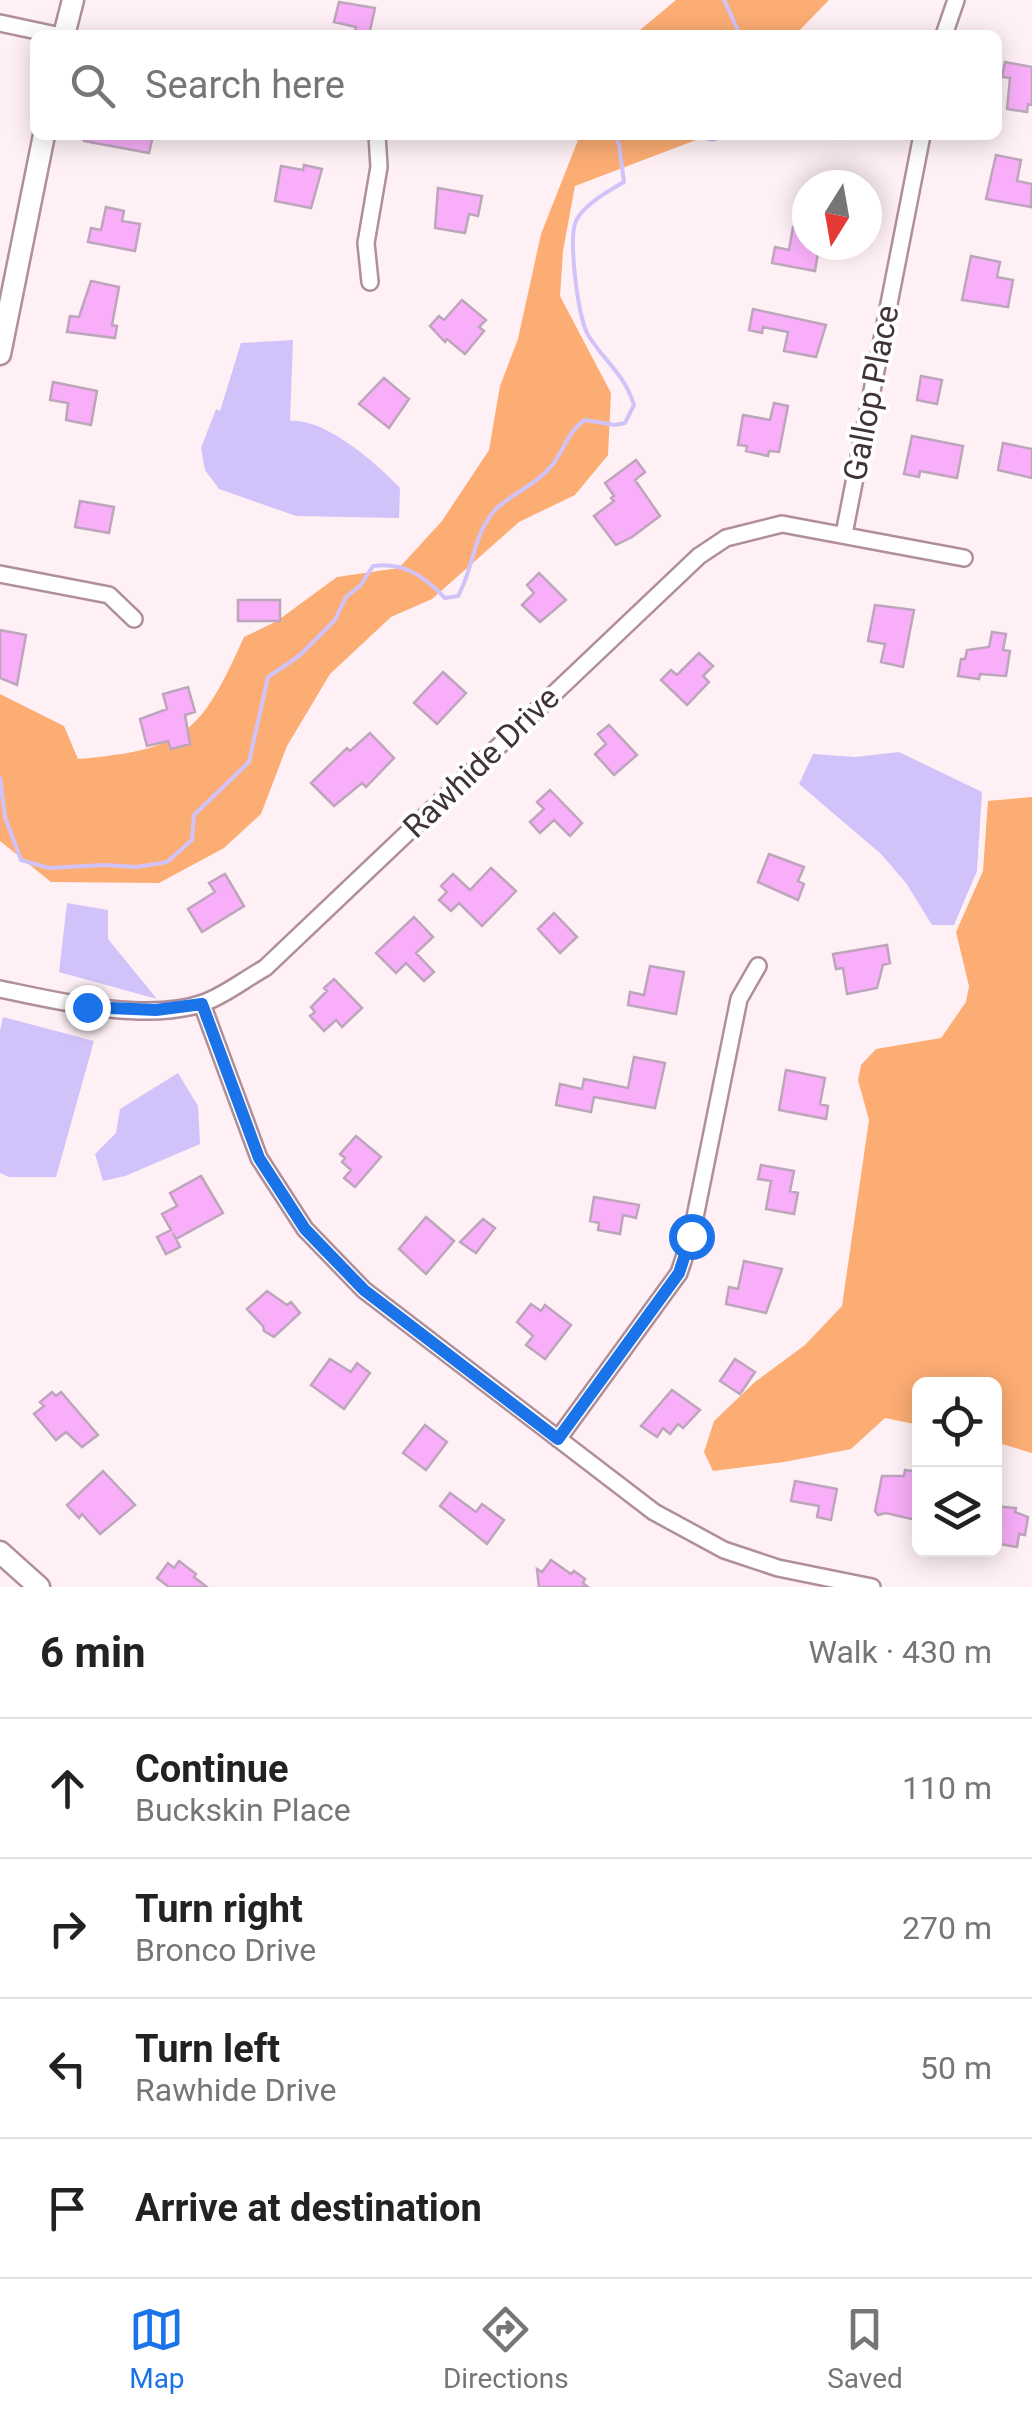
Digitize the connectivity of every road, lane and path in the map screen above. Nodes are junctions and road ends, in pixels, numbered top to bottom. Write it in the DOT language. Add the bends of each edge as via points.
graph roads {
  1 [pos="72,0"];
  2 [pos="956,0"];
  3 [pos="0,23"];
  4 [pos="33,30"];
  5 [pos="65,30"];
  6 [pos="946,30"];
  7 [pos="43,140"];
  8 [pos="377,140"];
  9 [pos="921,140"];
  10 [pos="370,282"];
  11 [pos="0,354"];
  12 [pos="844,534"];
  13 [pos="964,558"];
  14 [pos="0,574"];
  15 [pos="134,619"];
  16 [pos="758,966"];
  17 [pos="0,989"];
  18 [pos="202,1004"];
  19 [pos="558,1439"];
  20 [pos="0,1552"];
  21 [pos="38,1587"];
  22 [pos="872,1587"];
  1 -- 5 [label="street"];
  2 -- 6 [label="street"];
  3 -- 4 [label="street"];
  7 -- 11 [label="street"];
  8 -- 10 [label="street" via="366,243"];
  9 -- 12 [label="street, Gallop Place"];
  12 -- 13 [label="street, Rawhide Drive"];
  12 -- 18 [label="street, Rawhide Drive" via="782,524 726,538 698,556 265,968"];
  14 -- 15 [label="street" via="109,596"];
  16 -- 19 [label="street" via="739,999 679,1273"];
  17 -- 18 [label="street, Rawhide Drive" via="87,1007"];
  18 -- 19 [label="street" via="259,1158 305,1229 364,1290"];
  19 -- 22 [label="street" via="654,1512 724,1550"];
  20 -- 21 [label="street"];
}
